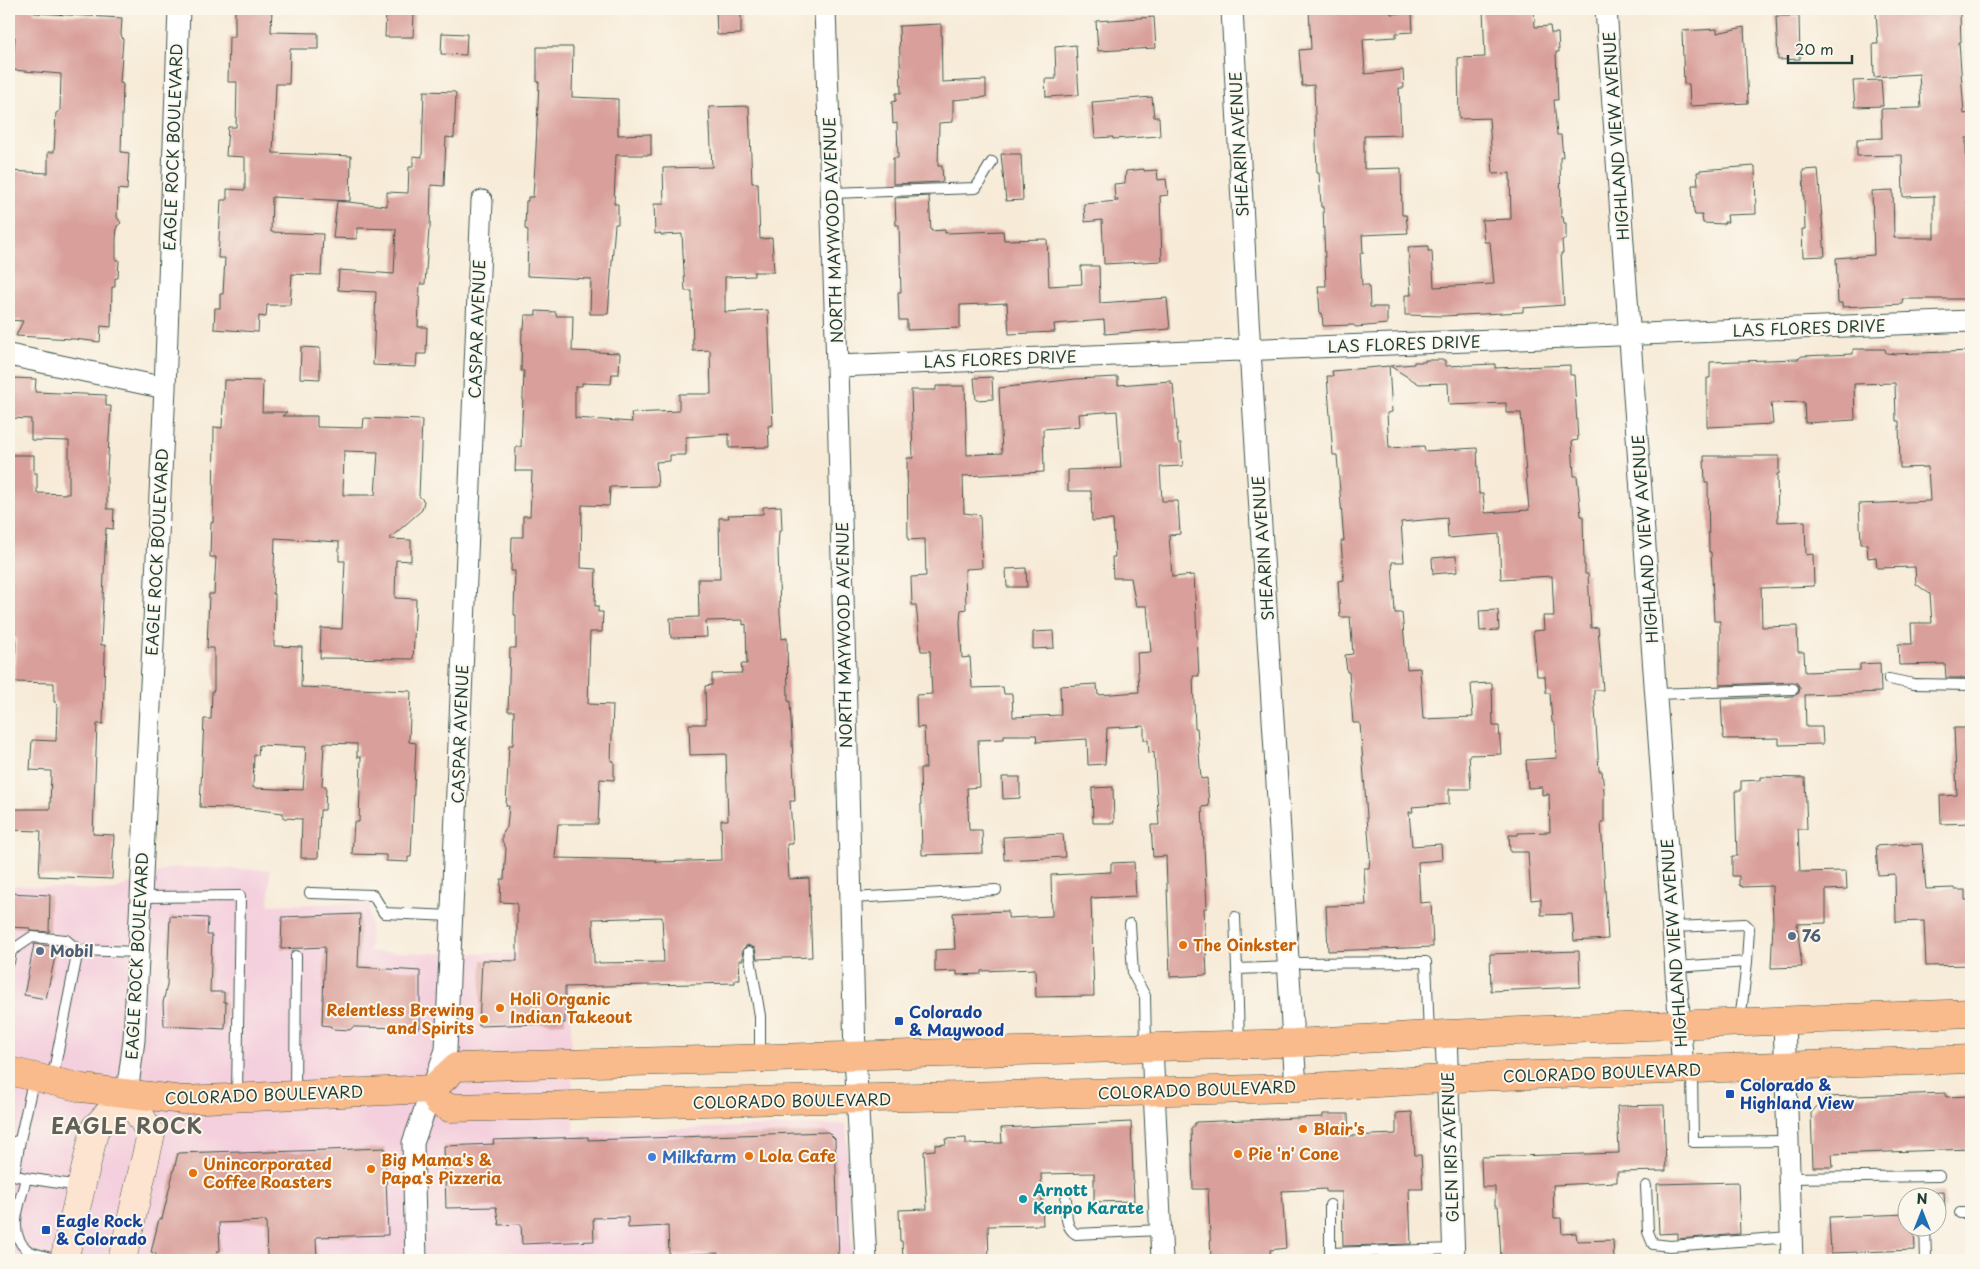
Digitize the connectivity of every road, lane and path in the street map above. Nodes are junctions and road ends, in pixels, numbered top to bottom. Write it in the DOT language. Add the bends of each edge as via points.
graph roads {
  1 [pos="179,9"];
  2 [pos="825,9"];
  3 [pos="1232,9"];
  4 [pos="1606,9"];
  5 [pos="992,162"];
  6 [pos="831,193"];
  7 [pos="482,201"];
  8 [pos="1971,321"];
  9 [pos="1630,335"];
  10 [pos="1250,350"];
  11 [pos="9,355"];
  12 [pos="837,366"];
  13 [pos="165,388"];
  14 [pos="1888,679"];
  15 [pos="1971,685"];
  16 [pos="1793,689"];
  17 [pos="1657,694"];
  18 [pos="996,890"];
  19 [pos="310,893"];
  20 [pos="141,897"];
  21 [pos="851,898"];
  22 [pos="452,916"];
  23 [pos="1235,917"];
  24 [pos="1130,924"];
  25 [pos="1674,927"];
  26 [pos="78,950"];
  27 [pos="139,952"];
  28 [pos="749,952"];
  29 [pos="296,956"];
  30 [pos="9,962"];
  31 [pos="1748,962"];
  32 [pos="1289,965"];
  33 [pos="1676,967"];
  34 [pos="1237,969"];
  35 [pos="1971,1013"];
  36 [pos="1784,1021"];
  37 [pos="1740,1023"];
  38 [pos="1681,1025"];
  39 [pos="1437,1034"];
  40 [pos="1294,1043"];
  41 [pos="1239,1045"];
  42 [pos="1149,1047"];
  43 [pos="855,1055"];
  44 [pos="760,1057"];
  45 [pos="1971,1059"];
  46 [pos="1785,1067"];
  47 [pos="1687,1070"];
  48 [pos="31,1076"];
  49 [pos="1447,1079"];
  50 [pos="1296,1088"];
  51 [pos="432,1089"];
  52 [pos="1154,1092"];
  53 [pos="127,1094"];
  54 [pos="295,1096"];
  55 [pos="236,1098"];
  56 [pos="857,1099"];
  57 [pos="20,1140"];
  58 [pos="1787,1141"];
  59 [pos="9,1144"];
  60 [pos="11,1174"];
  61 [pos="1938,1176"];
  62 [pos="26,1178"];
  63 [pos="1789,1178"];
  64 [pos="82,1186"];
  65 [pos="1646,1186"];
  66 [pos="1066,1199"];
  67 [pos="1330,1205"];
  68 [pos="1971,1212"];
  69 [pos="1960,1213"];
  70 [pos="1160,1230"];
  71 [pos="1925,1236"];
  72 [pos="1791,1237"];
  73 [pos="1454,1255"];
  74 [pos="60,1260"];
  75 [pos="64,1260"];
  76 [pos="122,1260"];
  77 [pos="416,1260"];
  78 [pos="866,1260"];
  79 [pos="1162,1260"];
  80 [pos="1792,1260"];
  81 [pos="1926,1260"];
  1 -- 13 [label="street, EAGLE ROCK BOULEVARD"];
  2 -- 6 [label="street, NORTH MAYWOOD AVENUE"];
  3 -- 10 [label="street, SHEARIN AVENUE"];
  4 -- 9 [label="street, HIGHLAND VIEW AVENUE"];
  5 -- 6 [label="lane" via="976,188"];
  6 -- 12 [label="street, NORTH MAYWOOD AVENUE"];
  7 -- 22 [label="street, CASPAR AVENUE"];
  8 -- 9 [label="street, LAS FLORES DRIVE"];
  9 -- 10 [label="street, LAS FLORES DRIVE"];
  9 -- 17 [label="street, HIGHLAND VIEW AVENUE"];
  10 -- 12 [label="street, LAS FLORES DRIVE"];
  10 -- 32 [label="street, SHEARIN AVENUE"];
  11 -- 13 [label="street"];
  12 -- 21 [label="street, NORTH MAYWOOD AVENUE"];
  13 -- 20 [label="street, EAGLE ROCK BOULEVARD"];
  14 -- 15 [label="lane" via="1913,684"];
  16 -- 17 [label="lane"];
  17 -- 25 [label="street, HIGHLAND VIEW AVENUE"];
  18 -- 21 [label="lane"];
  19 -- 22 [label="lane" via="373,895 384,913"];
  20 -- 27 [label="street, EAGLE ROCK BOULEVARD"];
  20 -- 55 [label="lane" via="240,896"];
  21 -- 43 [label="street, NORTH MAYWOOD AVENUE"];
  22 -- 51 [label="street, CASPAR AVENUE" via="446,1050"];
  23 -- 34 [label="lane"];
  24 -- 42 [label="lane" via="1133,974 1145,996"];
  25 -- 31 [label="lane" via="1745,924 1749,928"];
  25 -- 33 [label="street, HIGHLAND VIEW AVENUE"];
  26 -- 27 [label="lane"];
  26 -- 30 [label="lane" via="66,940 32,937 11,951"];
  26 -- 48 [label="lane"];
  27 -- 53 [label="street, EAGLE ROCK BOULEVARD"];
  28 -- 44 [label="lane" via="760,1016"];
  29 -- 54 [label="lane"];
  31 -- 33 [label="lane"];
  31 -- 37 [label="lane"];
  32 -- 34 [label="lane"];
  32 -- 39 [label="lane" via="1426,962"];
  32 -- 40 [label="street, SHEARIN AVENUE"];
  33 -- 38 [label="street, HIGHLAND VIEW AVENUE"];
  34 -- 41 [label="lane"];
  35 -- 36 [label="main road"];
  36 -- 37 [label="main road"];
  36 -- 46 [label="street"];
  37 -- 38 [label="main road"];
  38 -- 39 [label="main road"];
  38 -- 47 [label="street, HIGHLAND VIEW AVENUE"];
  39 -- 40 [label="main road"];
  39 -- 49 [label="street, GLEN IRIS AVENUE"];
  40 -- 41 [label="main road"];
  40 -- 50 [label="street, SHEARIN AVENUE"];
  41 -- 42 [label="main road"];
  42 -- 43 [label="main road"];
  42 -- 52 [label="street"];
  43 -- 44 [label="main road"];
  43 -- 56 [label="street, NORTH MAYWOOD AVENUE"];
  44 -- 51 [label="main road" via="456,1067"];
  45 -- 46 [label="main road, COLORADO BOULEVARD"];
  46 -- 47 [label="main road, COLORADO BOULEVARD"];
  46 -- 58 [label="street"];
  47 -- 49 [label="main road, COLORADO BOULEVARD"];
  47 -- 58 [label="lane" via="1693,1142"];
  48 -- 53 [label="main road, COLORADO BOULEVARD"];
  48 -- 57 [label="lane"];
  49 -- 50 [label="main road, COLORADO BOULEVARD"];
  49 -- 73 [label="street, GLEN IRIS AVENUE"];
  50 -- 52 [label="main road, COLORADO BOULEVARD"];
  51 -- 54 [label="main road, COLORADO BOULEVARD"];
  51 -- 56 [label="main road, COLORADO BOULEVARD" via="438,1102 449,1108"];
  51 -- 77 [label="street, CASPAR AVENUE" via="413,1143"];
  52 -- 56 [label="main road, COLORADO BOULEVARD"];
  52 -- 70 [label="street"];
  53 -- 55 [label="main road, COLORADO BOULEVARD" via="183,1100"];
  53 -- 64 [label="main road" via="95,1128"];
  53 -- 76 [label="main road" via="151,1134"];
  54 -- 55 [label="main road, COLORADO BOULEVARD"];
  56 -- 78 [label="street, NORTH MAYWOOD AVENUE"];
  57 -- 59 [label="lane"];
  57 -- 60 [label="lane"];
  58 -- 63 [label="street"];
  60 -- 62 [label="lane"];
  61 -- 63 [label="lane"];
  62 -- 64 [label="lane"];
  62 -- 74 [label="lane" via="15,1224 16,1234 27,1250"];
  63 -- 72 [label="street"];
  64 -- 75 [label="main road"];
  65 -- 72 [label="lane" via="1648,1232 1653,1244 1670,1246"];
  66 -- 70 [label="lane" via="1067,1223 1076,1234"];
  67 -- 73 [label="lane" via="1330,1253"];
  68 -- 69 [label="lane"];
  70 -- 79 [label="street"];
  71 -- 81 [label="lane"];
  72 -- 80 [label="street"];
}
